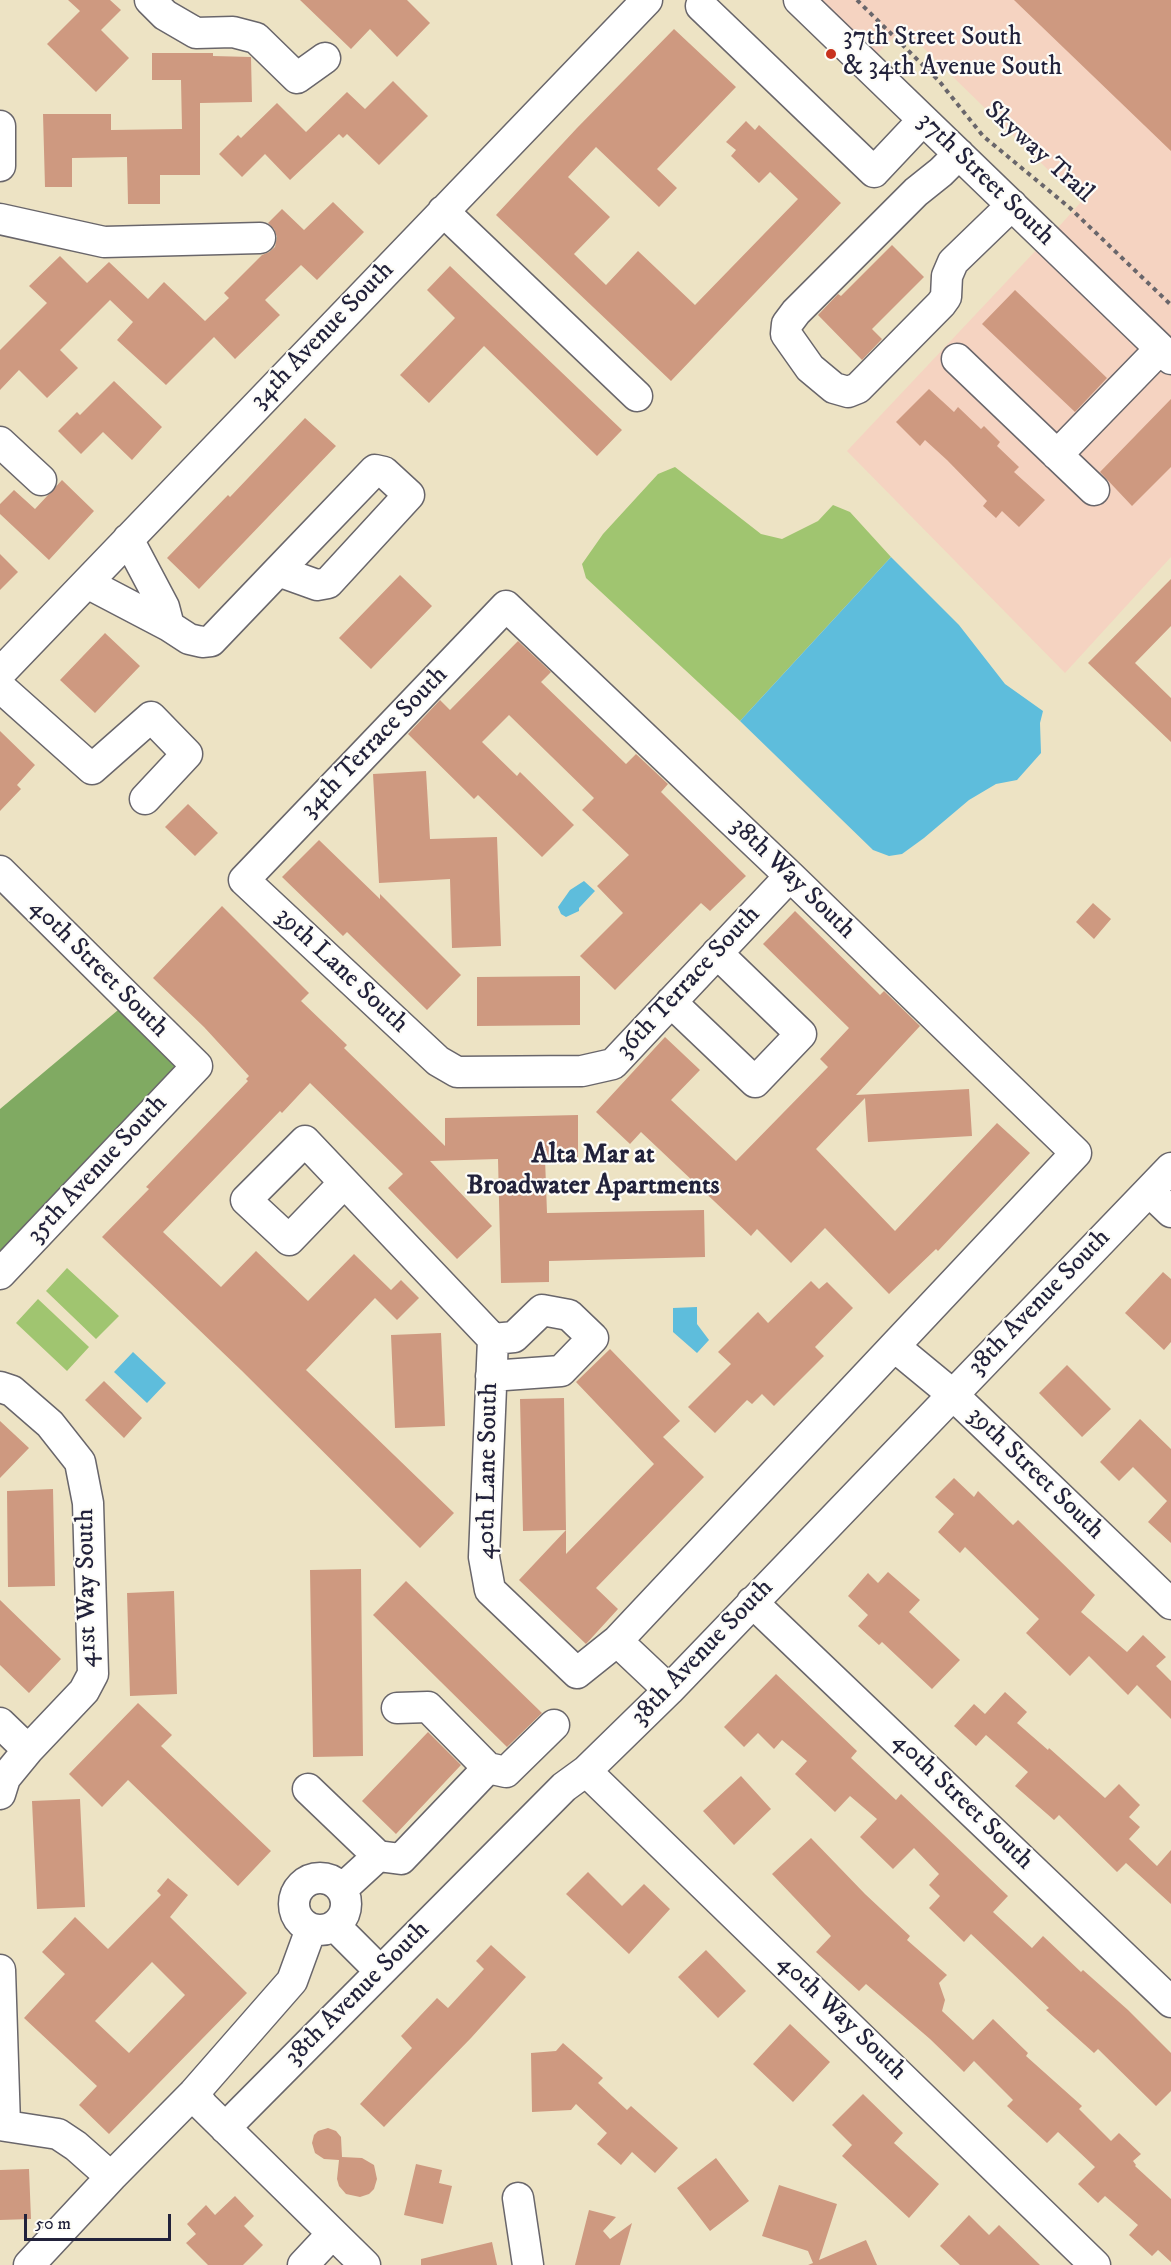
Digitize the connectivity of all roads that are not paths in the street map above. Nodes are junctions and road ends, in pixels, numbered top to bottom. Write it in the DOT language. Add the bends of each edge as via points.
graph roads {
  1 [pos="150,0"];
  2 [pos="647,0"];
  3 [pos="800,0"];
  4 [pos="701,6"];
  5 [pos="325,58"];
  6 [pos="923,120"];
  7 [pos="0,126"];
  8 [pos="959,154"];
  9 [pos="0,166"];
  10 [pos="1012,205"];
  11 [pos="443,211"];
  12 [pos="0,219"];
  13 [pos="260,238"];
  14 [pos="1166,354"];
  15 [pos="957,359"];
  16 [pos="637,396"];
  17 [pos="0,442"];
  18 [pos="1057,454"];
  19 [pos="41,480"];
  20 [pos="1094,490"];
  21 [pos="128,539"];
  22 [pos="278,571"];
  23 [pos="87,583"];
  24 [pos="506,606"];
  25 [pos="169,626"];
  26 [pos="0,673"];
  27 [pos="0,687"];
  28 [pos="145,799"];
  29 [pos="0,871"];
  30 [pos="790,876"];
  31 [pos="244,880"];
  32 [pos="717,953"];
  33 [pos="671,1002"];
  34 [pos="438,1061"];
  35 [pos="197,1066"];
  36 [pos="1171,1168"];
  37 [pos="344,1183"];
  38 [pos="1149,1191"];
  39 [pos="1171,1212"];
  40 [pos="0,1274"];
  41 [pos="493,1339"];
  42 [pos="895,1347"];
  43 [pos="491,1376"];
  44 [pos="0,1387"];
  45 [pos="952,1394"];
  46 [pos="752,1602"];
  47 [pos="1171,1604"];
  48 [pos="616,1641"];
  49 [pos="669,1690"];
  50 [pos="397,1708"];
  51 [pos="0,1723"];
  52 [pos="555,1725"];
  53 [pos="28,1750"];
  54 [pos="488,1768"];
  55 [pos="586,1772"];
  56 [pos="308,1789"];
  57 [pos="0,1794"];
  58 [pos="378,1856"];
  59 [pos="342,1889"];
  60 [pos="323,1928"];
  61 [pos="0,1970"];
  62 [pos="380,1971"];
  63 [pos="1171,2002"];
  64 [pos="194,2093"];
  65 [pos="2,2125"];
  66 [pos="225,2128"];
  67 [pos="111,2177"];
  68 [pos="518,2198"];
  69 [pos="332,2234"];
  70 [pos="29,2265"];
  71 [pos="303,2265"];
  72 [pos="365,2265"];
  73 [pos="528,2265"];
  74 [pos="1095,2265"];
  1 -- 5 [label="street" via="165,15 196,33 233,32 256,38 297,78"];
  2 -- 11 [label="street, 34th Avenue South"];
  3 -- 6 [label="street, 37th Street South"];
  4 -- 6 [label="street" via="874,172"];
  6 -- 8 [label="street, 37th Street South"];
  7 -- 9 [label="street"];
  8 -- 10 [label="street, 37th Street South"];
  8 -- 10 [label="street" via="796,312 786,334 810,368 834,388 848,392 858,388 941,304 953,262"];
  10 -- 14 [label="street, 37th Street South"];
  11 -- 16 [label="street"];
  11 -- 21 [label="street, 34th Avenue South"];
  12 -- 13 [label="street" via="104,242"];
  14 -- 18 [label="street"];
  15 -- 18 [label="street"];
  17 -- 19 [label="street"];
  18 -- 20 [label="street"];
  21 -- 23 [label="street, 34th Avenue South"];
  21 -- 25 [label="street" via="147,571"];
  22 -- 25 [label="street" via="211,641 189,639"];
  23 -- 25 [label="street"];
  23 -- 26 [label="street, 34th Avenue South"];
  24 -- 30 [label="street, 38th Way South"];
  24 -- 31 [label="street, 34th Terrace South"];
  27 -- 28 [label="street" via="92,769 151,717 187,754"];
  29 -- 35 [label="street, 40th Street South"];
  30 -- 32 [label="street, 36th Terrace South"];
  30 -- 42 [label="street, 38th Way South" via="1076,1153"];
  31 -- 34 [label="street, 39th Lane South"];
  32 -- 33 [label="street, 36th Terrace South"];
  32 -- 33 [label="street" via="801,1034 755,1082"];
  33 -- 34 [label="street, 36th Terrace South" via="613,1064 582,1071 458,1072"];
  35 -- 40 [label="street, 35th Avenue South"];
  36 -- 38 [label="street, 38th Avenue South"];
  37 -- 41 [label="street"];
  38 -- 39 [label="street"];
  38 -- 45 [label="street, 38th Avenue South"];
  41 -- 43 [label="street, 40th Lane South"];
  41 -- 43 [label="street" via="513,1336 542,1310 569,1315 593,1338 561,1371"];
  42 -- 45 [label="street, 39th Street South"];
  42 -- 48 [label="street"];
  43 -- 48 [label="street, 40th Lane South" via="484,1557 490,1590 577,1673"];
  44 -- 53 [label="street, 41st Way South" via="12,1391 50,1424 80,1462 88,1503 93,1674 84,1691"];
  45 -- 46 [label="street, 38th Avenue South"];
  45 -- 47 [label="street, 39th Street South"];
  46 -- 49 [label="street, 38th Avenue South"];
  46 -- 63 [label="street, 40th Street South"];
  48 -- 49 [label="street"];
  49 -- 55 [label="street, 38th Avenue South"];
  50 -- 54 [label="street" via="428,1707"];
  51 -- 53 [label="street"];
  52 -- 54 [label="street" via="506,1772"];
  53 -- 57 [label="street, 41st Way South" via="4,1778"];
  54 -- 58 [label="street" via="401,1859"];
  55 -- 62 [label="street, 38th Avenue South" via="564,1787"];
  55 -- 74 [label="street, 40th Way South"];
  56 -- 58 [label="street"];
  58 -- 59 [label="street"];
  59 -- 60 [label="street" via="345,1913"];
  59 -- 60 [label="street" via="320,1878 298,1891 294,1900 297,1917 303,1924"];
  60 -- 62 [label="street"];
  60 -- 64 [label="street" via="292,1981"];
  61 -- 65 [label="street"];
  62 -- 66 [label="street, 38th Avenue South"];
  64 -- 66 [label="street"];
  64 -- 67 [label="street"];
  65 -- 67 [label="street" via="58,2134"];
  66 -- 69 [label="street"];
  67 -- 70 [label="street"];
  68 -- 73 [label="street"];
  69 -- 71 [label="street"];
  69 -- 72 [label="street"];
}
